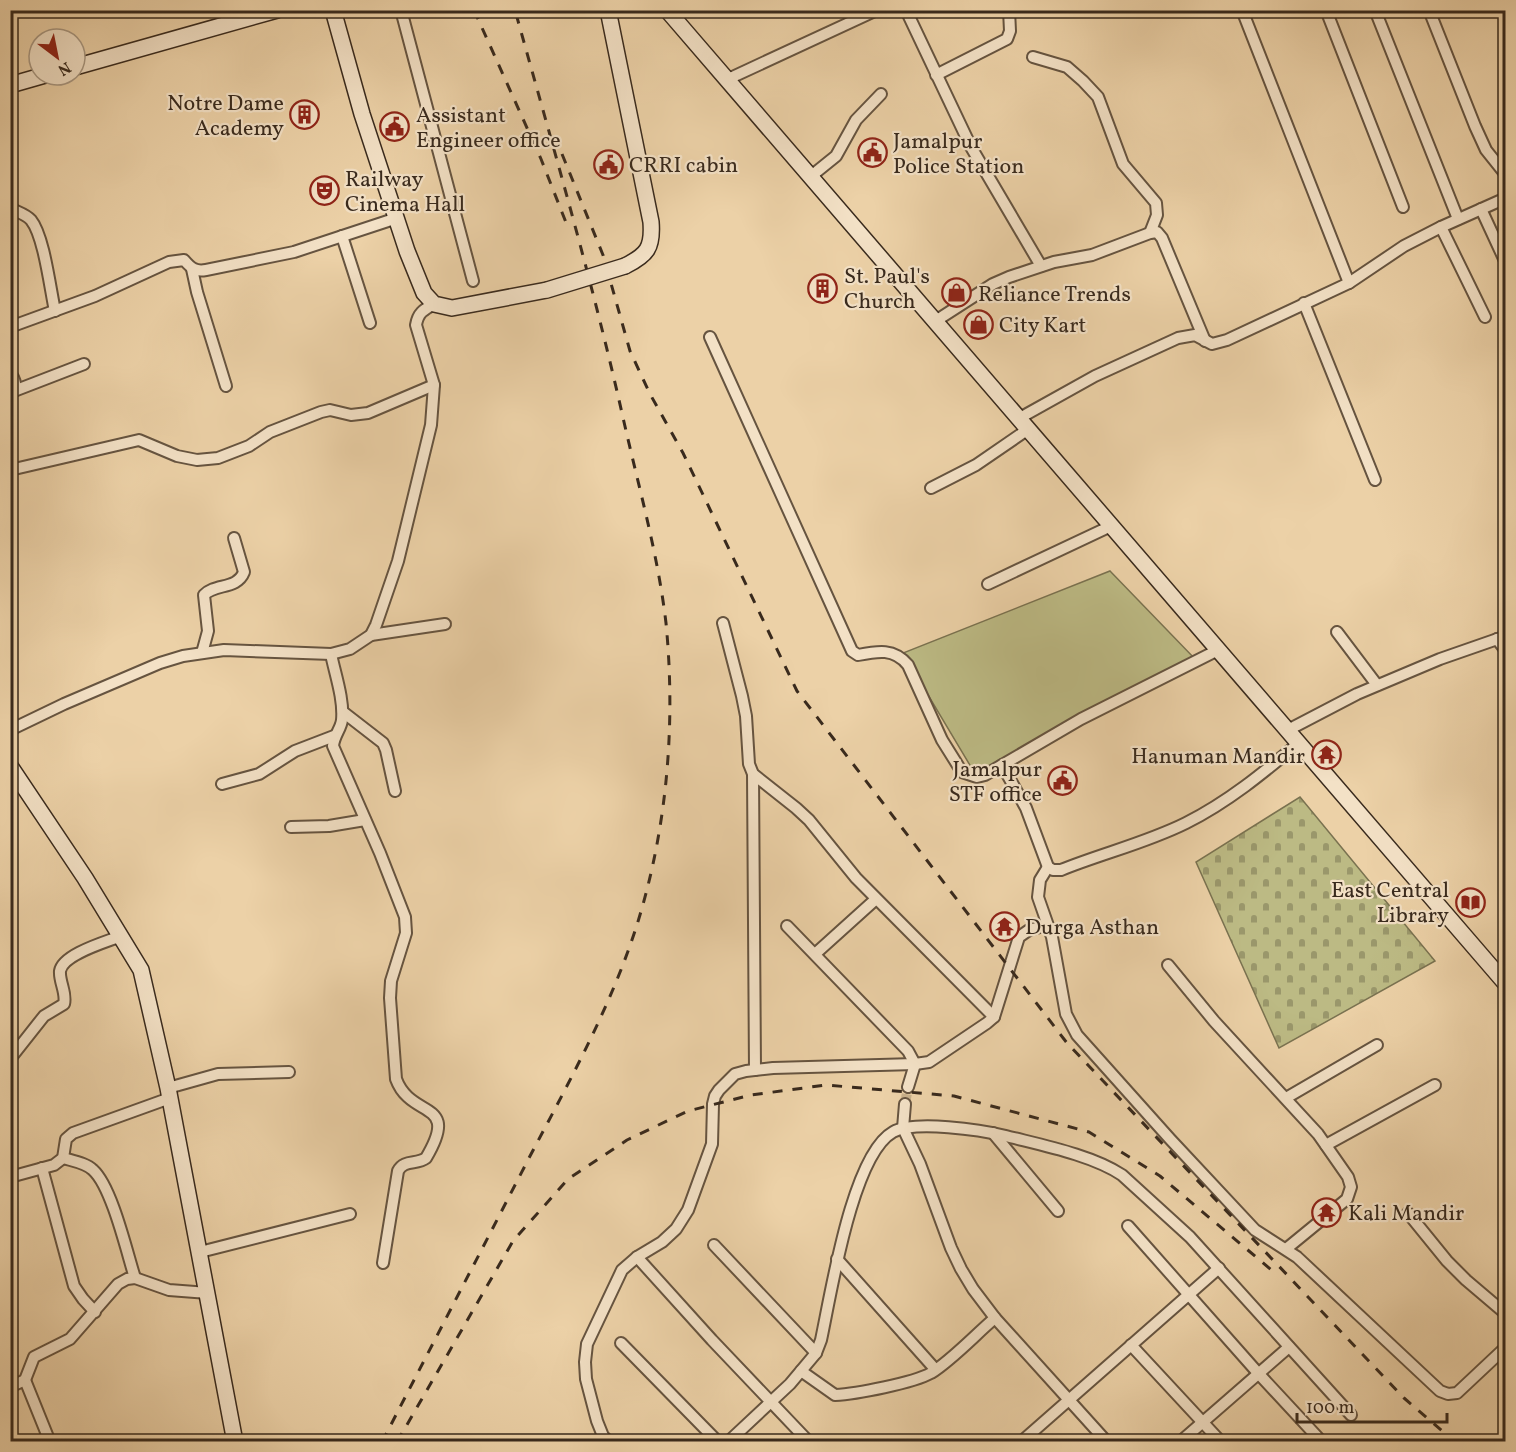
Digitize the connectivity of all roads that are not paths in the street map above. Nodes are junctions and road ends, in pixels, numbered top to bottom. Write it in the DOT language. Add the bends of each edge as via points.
graph roads {
  1 [pos="277,10"];
  2 [pos="333,10"];
  3 [pos="401,10"];
  4 [pos="608,10"];
  5 [pos="667,10"];
  6 [pos="877,10"];
  7 [pos="906,10"];
  8 [pos="1009,10"];
  9 [pos="1242,10"];
  10 [pos="1326,10"];
  11 [pos="1375,10"];
  12 [pos="1429,10"];
  13 [pos="1034,57"];
  14 [pos="87,64"];
  15 [pos="936,75"];
  16 [pos="27,80"];
  17 [pos="726,80"];
  18 [pos="10,85"];
  19 [pos="881,94"];
  20 [pos="1506,175"];
  21 [pos="810,177"];
  22 [pos="1506,198"];
  23 [pos="1403,207"];
  24 [pos="10,208"];
  25 [pos="1481,209"];
  26 [pos="396,218"];
  27 [pos="1458,219"];
  28 [pos="1441,227"];
  29 [pos="1150,233"];
  30 [pos="342,236"];
  31 [pos="1506,263"];
  32 [pos="1041,266"];
  33 [pos="192,269"];
  34 [pos="473,280"];
  35 [pos="1349,283"];
  36 [pos="1304,303"];
  37 [pos="434,304"];
  38 [pos="55,311"];
  39 [pos="1485,317"];
  40 [pos="934,322"];
  41 [pos="370,323"];
  42 [pos="10,327"];
  43 [pos="710,337"];
  44 [pos="1205,341"];
  45 [pos="84,364"];
  46 [pos="10,373"];
  47 [pos="434,385"];
  48 [pos="226,386"];
  49 [pos="12,393"];
  50 [pos="1022,424"];
  51 [pos="10,470"];
  52 [pos="1375,480"];
  53 [pos="931,488"];
  54 [pos="1111,526"];
  55 [pos="234,538"];
  56 [pos="988,584"];
  57 [pos="723,623"];
  58 [pos="445,624"];
  59 [pos="1337,632"];
  60 [pos="371,634"];
  61 [pos="1501,637"];
  62 [pos="1506,651"];
  63 [pos="1213,652"];
  64 [pos="202,653"];
  65 [pos="331,654"];
  66 [pos="1377,685"];
  67 [pos="343,712"];
  68 [pos="10,730"];
  69 [pos="1288,730"];
  70 [pos="334,736"];
  71 [pos="1299,743"];
  72 [pos="1002,765"];
  73 [pos="10,766"];
  74 [pos="753,774"];
  75 [pos="222,784"];
  76 [pos="395,791"];
  77 [pos="365,820"];
  78 [pos="291,827"];
  79 [pos="1048,867"];
  80 [pos="876,899"];
  81 [pos="1047,925"];
  82 [pos="787,926"];
  83 [pos="121,936"];
  84 [pos="815,954"];
  85 [pos="1168,965"];
  86 [pos="1506,984"];
  87 [pos="994,1017"];
  88 [pos="1377,1045"];
  89 [pos="10,1059"];
  90 [pos="915,1065"];
  91 [pos="755,1070"];
  92 [pos="289,1072"];
  93 [pos="1435,1085"];
  94 [pos="909,1087"];
  95 [pos="169,1093"];
  96 [pos="1286,1098"];
  97 [pos="905,1104"];
  98 [pos="903,1128"];
  99 [pos="993,1133"];
  100 [pos="1326,1145"];
  101 [pos="63,1158"];
  102 [pos="42,1168"];
  103 [pos="10,1177"];
  104 [pos="1058,1211"];
  105 [pos="1408,1213"];
  106 [pos="350,1214"];
  107 [pos="1128,1226"];
  108 [pos="714,1245"];
  109 [pos="1286,1249"];
  110 [pos="200,1252"];
  111 [pos="637,1257"];
  112 [pos="837,1259"];
  113 [pos="382,1263"];
  114 [pos="1219,1268"];
  115 [pos="135,1278"];
  116 [pos="208,1293"];
  117 [pos="1190,1295"];
  118 [pos="95,1312"];
  119 [pos="1506,1314"];
  120 [pos="995,1318"];
  121 [pos="621,1343"];
  122 [pos="1131,1345"];
  123 [pos="1289,1347"];
  124 [pos="1506,1347"];
  125 [pos="816,1353"];
  126 [pos="935,1370"];
  127 [pos="801,1371"];
  128 [pos="1258,1373"];
  129 [pos="25,1380"];
  130 [pos="10,1387"];
  131 [pos="1068,1400"];
  132 [pos="771,1402"];
  133 [pos="1351,1415"];
  134 [pos="1202,1422"];
  135 [pos="50,1442"];
  136 [pos="235,1442"];
  137 [pos="609,1442"];
  138 [pos="718,1442"];
  139 [pos="728,1442"];
  140 [pos="809,1442"];
  141 [pos="1022,1442"];
  142 [pos="1107,1442"];
  143 [pos="1180,1442"];
  144 [pos="1221,1442"];
  145 [pos="1322,1442"];
  1 -- 14 [label="street"];
  2 -- 26 [label="street"];
  3 -- 34 [label="street"];
  4 -- 37 [label="street, bridge" via="651,222 649,248 625,266 547,290 452,308"];
  5 -- 17 [label="street"];
  6 -- 17 [label="street"];
  7 -- 15 [label="street"];
  8 -- 15 [label="street" via="1007,39"];
  9 -- 35 [label="street"];
  10 -- 23 [label="street"];
  11 -- 27 [label="street"];
  12 -- 20 [label="street" via="1486,150"];
  13 -- 29 [label="street" via="1066,67 1098,98 1123,164 1156,203 1157,215"];
  15 -- 32 [label="street" via="971,147"];
  16 -- 18 [label="street"];
  17 -- 21 [label="street"];
  19 -- 21 [label="street" via="856,120 836,156"];
  21 -- 40 [label="street"];
  22 -- 25 [label="street"];
  24 -- 38 [label="street" via="34,225"];
  25 -- 27 [label="street"];
  25 -- 31 [label="street"];
  26 -- 30 [label="street"];
  26 -- 37 [label="street" via="424,292"];
  27 -- 28 [label="street"];
  28 -- 35 [label="street" via="1404,246"];
  28 -- 39 [label="street"];
  29 -- 32 [label="street" via="1092,255"];
  29 -- 44 [label="street" via="1157,232 1162,238"];
  30 -- 33 [label="street" via="294,252 206,270"];
  30 -- 41 [label="street"];
  32 -- 40 [label="street" via="993,284"];
  33 -- 38 [label="street" via="184,260 169,262"];
  33 -- 48 [label="street"];
  35 -- 36 [label="street"];
  36 -- 44 [label="street" via="1227,340 1212,344"];
  36 -- 52 [label="street"];
  37 -- 47 [label="street" via="423,310 416,325"];
  38 -- 42 [label="street"];
  40 -- 50 [label="street"];
  43 -- 72 [label="street" via="852,651 858,655 878,651 900,656 962,772 977,777"];
  44 -- 50 [label="street" via="1195,335 1178,338 1095,376"];
  45 -- 49 [label="street"];
  46 -- 49 [label="street" via="16,383"];
  47 -- 51 [label="street" via="368,413 321,412 218,458 197,460 177,456 139,440"];
  47 -- 60 [label="street" via="431,425 398,561"];
  50 -- 53 [label="street" via="976,465"];
  50 -- 54 [label="street"];
  54 -- 56 [label="street"];
  54 -- 63 [label="street"];
  55 -- 64 [label="street" via="244,572 240,579 204,595 208,631"];
  57 -- 74 [label="street" via="746,716"];
  58 -- 60 [label="street"];
  59 -- 66 [label="street"];
  60 -- 65 [label="street" via="350,649"];
  61 -- 62 [label="street"];
  61 -- 66 [label="street"];
  63 -- 69 [label="street"];
  63 -- 72 [label="street" via="1081,719"];
  64 -- 65 [label="street" via="224,650"];
  64 -- 68 [label="street" via="160,663"];
  65 -- 67 [label="street"];
  66 -- 69 [label="street"];
  67 -- 70 [label="street" via="342,724"];
  67 -- 76 [label="street" via="383,743"];
  69 -- 71 [label="street"];
  70 -- 75 [label="street" via="295,751 259,774"];
  70 -- 77 [label="street" via="335,754"];
  71 -- 79 [label="street" via="1232,797 1185,823 1061,870"];
  71 -- 86 [label="street"];
  72 -- 79 [label="street" via="1026,808"];
  73 -- 83 [label="street"];
  74 -- 80 [label="street" via="809,820"];
  74 -- 91 [label="street"];
  77 -- 78 [label="street"];
  77 -- 113 [label="street" via="406,925 391,981 396,1079 407,1099 439,1120 426,1158 405,1163 398,1171"];
  79 -- 81 [label="street" via="1040,880 1038,897"];
  80 -- 84 [label="street"];
  80 -- 87 [label="street"];
  81 -- 87 [label="street" via="1029,930 1019,938"];
  81 -- 109 [label="street" via="1066,1014 1077,1035 1255,1230"];
  82 -- 84 [label="street"];
  83 -- 89 [label="street" via="63,964 60,974 64,1004 44,1016"];
  83 -- 95 [label="street" via="146,985"];
  84 -- 90 [label="street" via="900,1043"];
  85 -- 96 [label="street"];
  87 -- 90 [label="street" via="929,1062"];
  88 -- 96 [label="street"];
  90 -- 91 [label="street"];
  90 -- 94 [label="street"];
  91 -- 111 [label="street" via="735,1074 715,1096 712,1144 688,1210 662,1242"];
  92 -- 95 [label="street" via="219,1074"];
  93 -- 100 [label="street"];
  95 -- 101 [label="street" via="73,1133 66,1138"];
  95 -- 110 [label="street"];
  96 -- 100 [label="street"];
  97 -- 98 [label="street"];
  98 -- 99 [label="street" via="946,1127"];
  98 -- 112 [label="street" via="882,1141 869,1161"];
  98 -- 120 [label="street" via="961,1269"];
  99 -- 104 [label="street"];
  99 -- 114 [label="street" via="1112,1168"];
  100 -- 109 [label="street" via="1348,1177 1350,1193"];
  101 -- 102 [label="street"];
  101 -- 115 [label="street" via="93,1170 102,1182"];
  102 -- 103 [label="street"];
  102 -- 118 [label="street" via="74,1286"];
  105 -- 119 [label="street" via="1447,1261"];
  106 -- 110 [label="street"];
  107 -- 117 [label="street"];
  108 -- 125 [label="street"];
  109 -- 124 [label="street" via="1440,1391 1457,1393"];
  110 -- 116 [label="street"];
  111 -- 132 [label="street"];
  111 -- 137 [label="street" via="622,1270 587,1344 586,1379 597,1420"];
  112 -- 125 [label="street"];
  112 -- 126 [label="street"];
  114 -- 117 [label="street"];
  114 -- 123 [label="street"];
  115 -- 116 [label="street" via="169,1290"];
  115 -- 118 [label="street" via="118,1284"];
  116 -- 136 [label="street"];
  117 -- 122 [label="street"];
  117 -- 128 [label="street"];
  118 -- 129 [label="street" via="70,1339 34,1357"];
  120 -- 126 [label="street"];
  120 -- 131 [label="street"];
  121 -- 138 [label="street"];
  122 -- 131 [label="street"];
  122 -- 134 [label="street"];
  123 -- 128 [label="street"];
  123 -- 133 [label="street"];
  125 -- 127 [label="street"];
  126 -- 127 [label="street" via="920,1378 835,1395"];
  127 -- 132 [label="street"];
  128 -- 134 [label="street"];
  128 -- 145 [label="street"];
  129 -- 130 [label="street"];
  129 -- 135 [label="street"];
  131 -- 141 [label="street"];
  131 -- 142 [label="street"];
  132 -- 139 [label="street"];
  132 -- 140 [label="street"];
  134 -- 143 [label="street"];
  134 -- 144 [label="street"];
}
